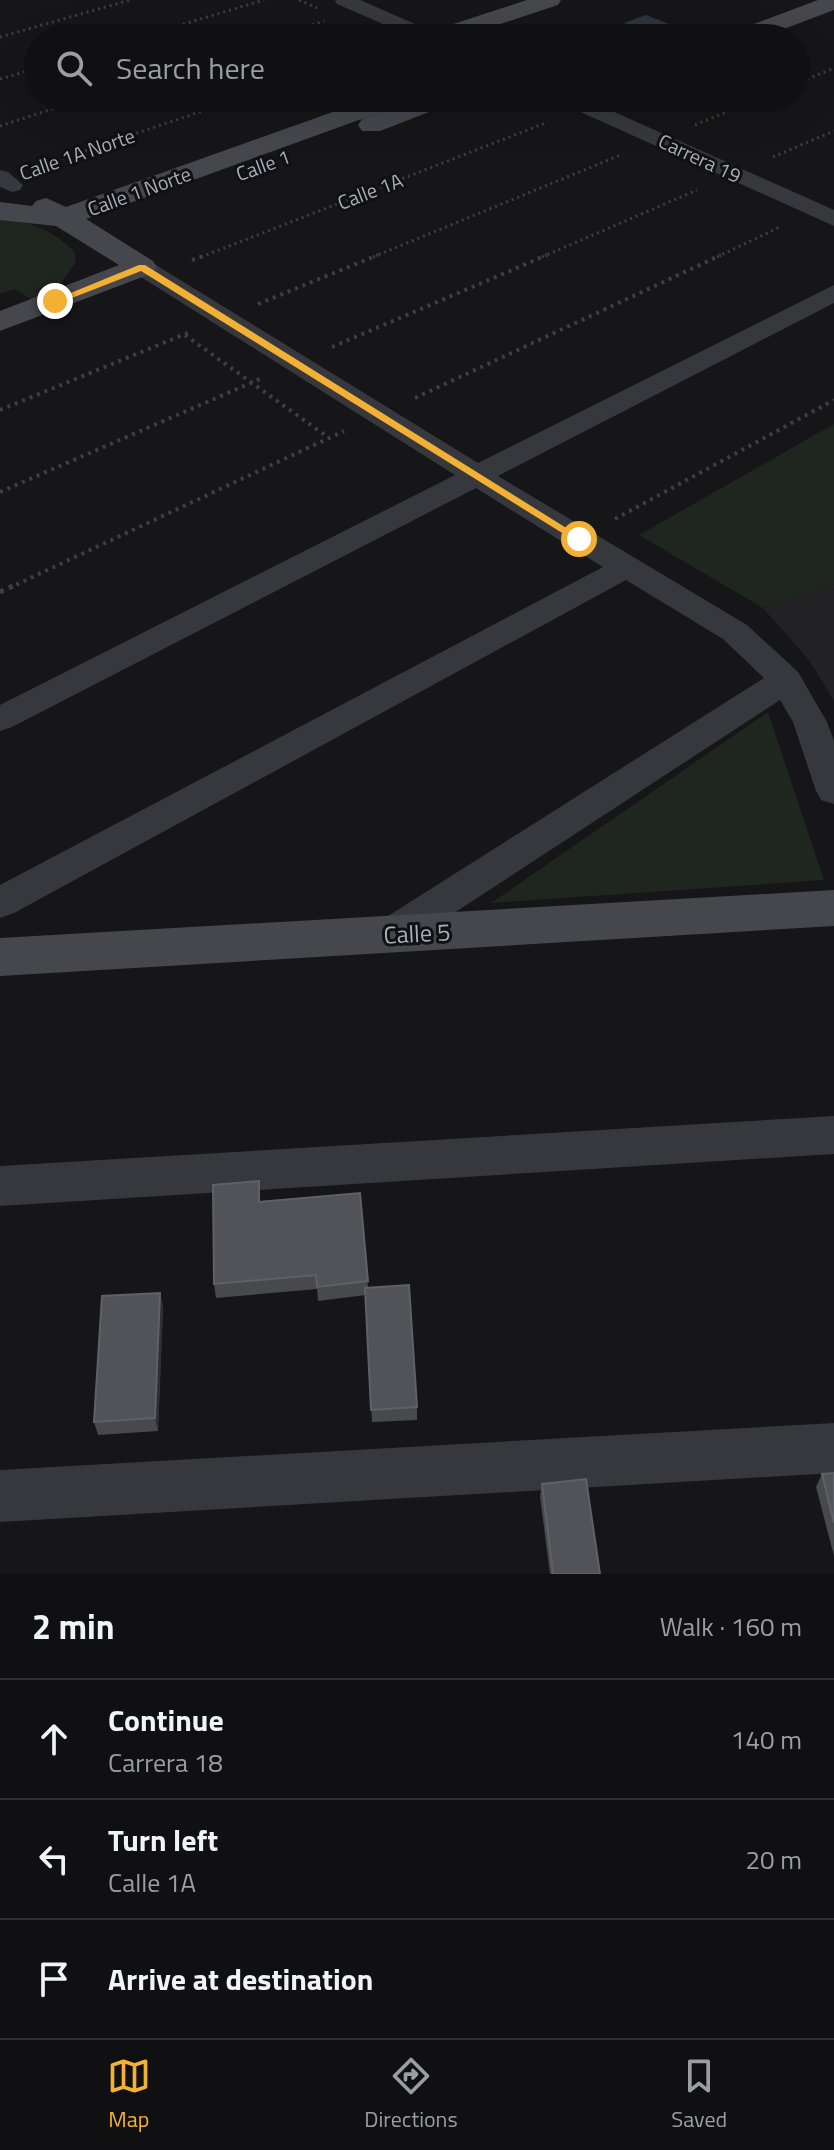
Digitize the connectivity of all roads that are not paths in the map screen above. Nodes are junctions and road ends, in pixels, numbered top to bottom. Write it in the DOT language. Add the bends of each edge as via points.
graph roads {
  1 [pos="344,0"];
  2 [pos="550,0"];
  3 [pos="825,3"];
  4 [pos="501,16"];
  5 [pos="400,24"];
  6 [pos="476,24"];
  7 [pos="487,24"];
  8 [pos="773,24"];
  9 [pos="360,112"];
  10 [pos="402,112"];
  11 [pos="599,112"];
  12 [pos="3,188"];
  13 [pos="834,219"];
  14 [pos="73,225"];
  15 [pos="148,271"];
  16 [pos="834,293"];
  17 [pos="55,301"];
  18 [pos="0,322"];
  19 [pos="475,476"];
  20 [pos="627,567"];
  21 [pos="786,680"];
  22 [pos="0,719"];
  23 [pos="822,721"];
  24 [pos="834,791"];
  25 [pos="0,903"];
  26 [pos="834,908"];
  27 [pos="391,934"];
  28 [pos="0,957"];
  29 [pos="834,1135"];
  30 [pos="0,1186"];
  31 [pos="834,1448"];
  32 [pos="0,1496"];
  1 -- 5 [label="street"];
  2 -- 4 [label="street"];
  3 -- 8 [label="street"];
  4 -- 6 [label="street"];
  4 -- 7 [label="street"];
  9 -- 14 [label="street, Calle 1 Norte"];
  10 -- 14 [label="street, Calle 1"];
  11 -- 13 [label="street, Carrera 19"];
  12 -- 14 [label="street"];
  14 -- 15 [label="street"];
  14 -- 17 [label="street" via="90,252 85,269"];
  15 -- 17 [label="street"];
  15 -- 19 [label="street"];
  16 -- 19 [label="street"];
  17 -- 18 [label="street"];
  19 -- 20 [label="street"];
  19 -- 22 [label="street"];
  20 -- 21 [label="street" via="735,632"];
  20 -- 25 [label="street"];
  21 -- 23 [label="street"];
  21 -- 27 [label="street"];
  23 -- 24 [label="street"];
  26 -- 27 [label="street, Calle 5"];
  27 -- 28 [label="street, Calle 5"];
  29 -- 30 [label="street"];
  31 -- 32 [label="street"];
}
